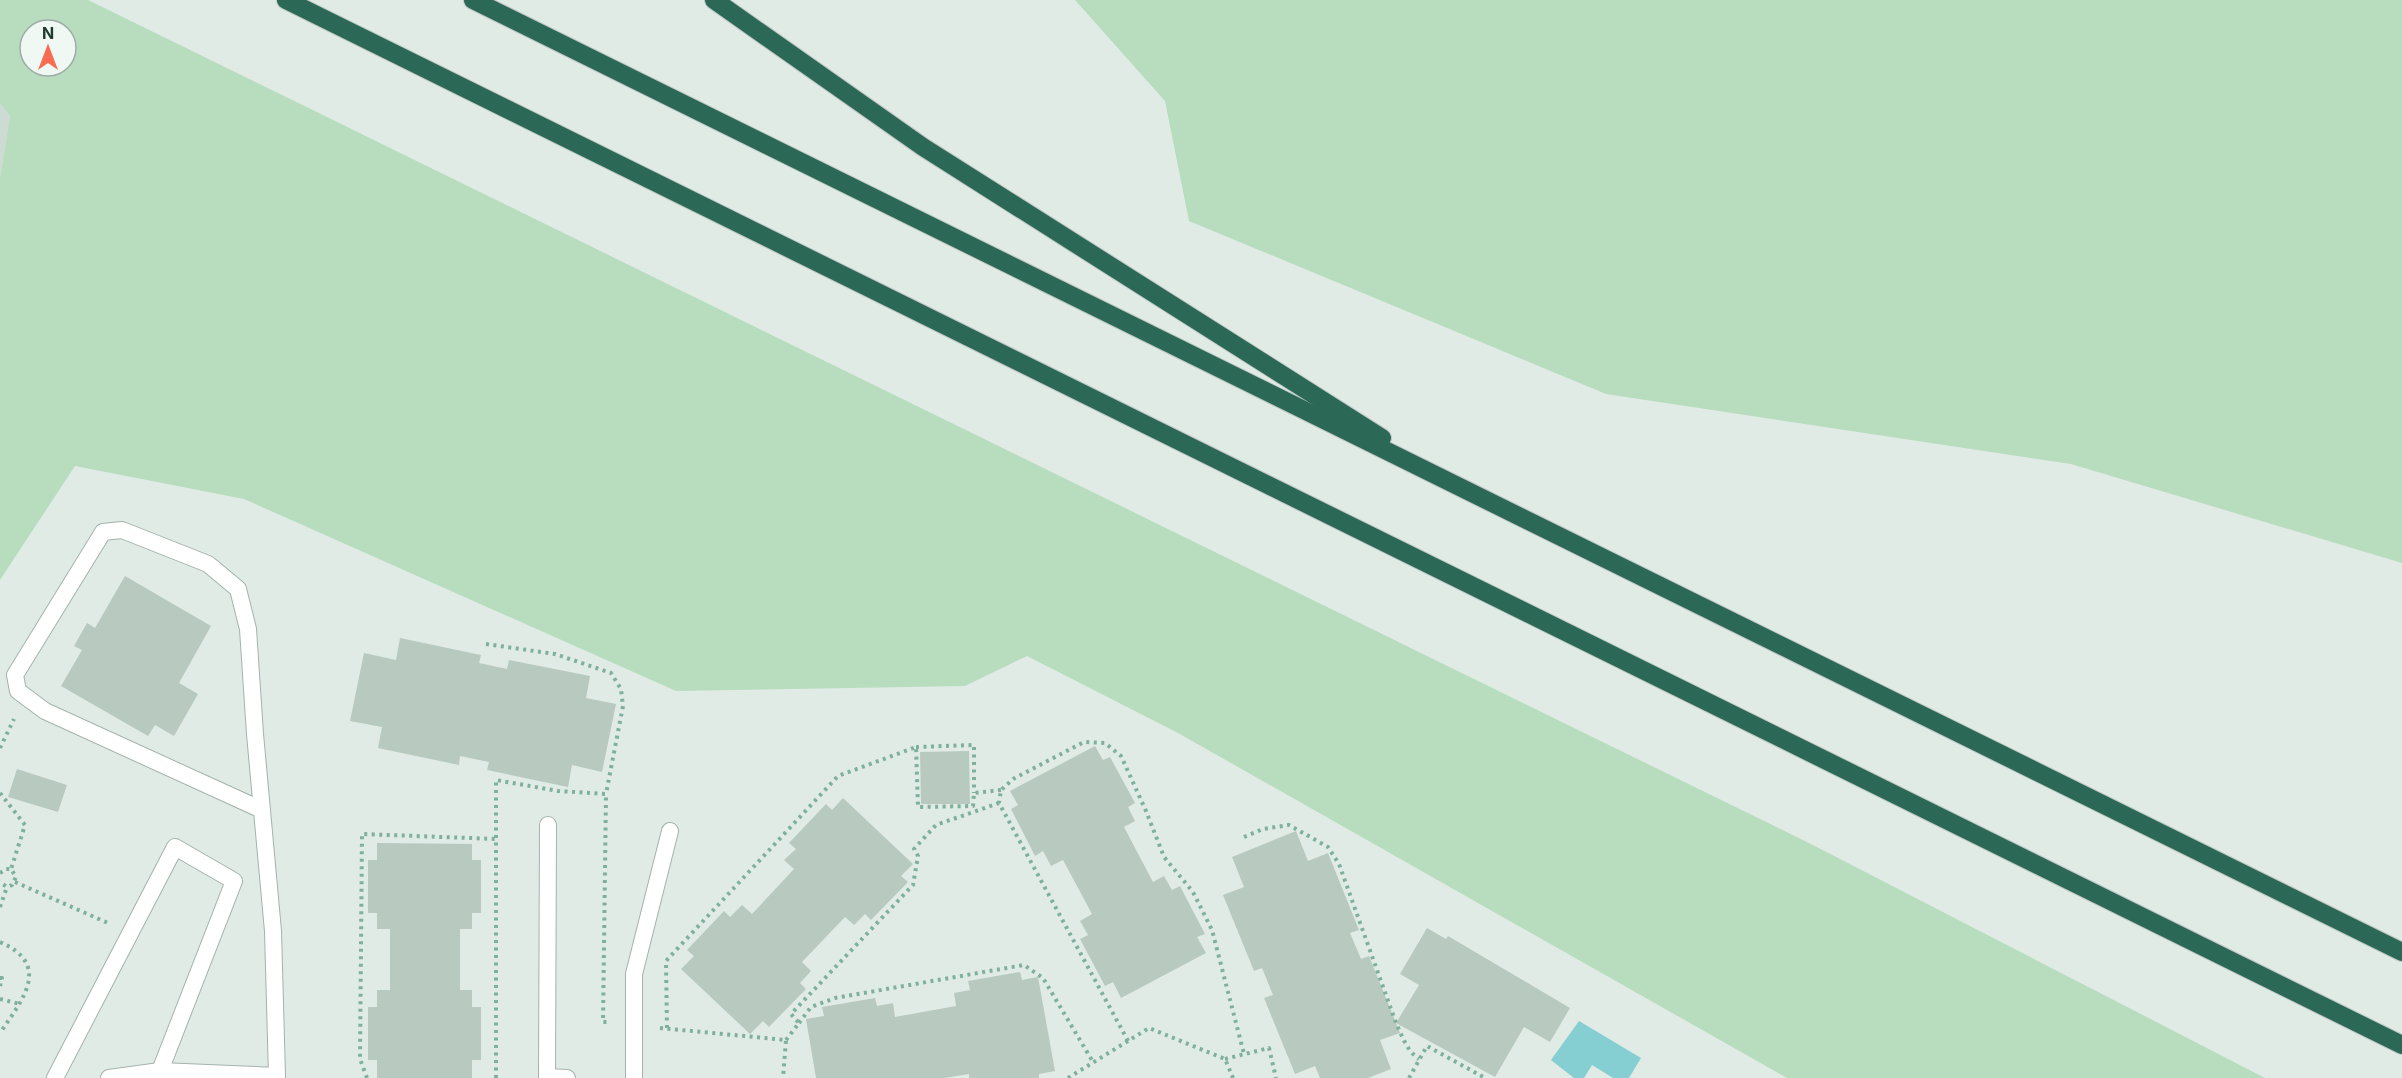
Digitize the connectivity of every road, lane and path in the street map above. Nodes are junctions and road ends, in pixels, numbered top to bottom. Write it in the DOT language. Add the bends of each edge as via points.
graph roads {
  1 [pos="286,0"];
  2 [pos="473,0"];
  3 [pos="714,0"];
  4 [pos="1462,489"];
  5 [pos="486,644"];
  6 [pos="916,747"];
  7 [pos="1001,789"];
  8 [pos="0,793"];
  9 [pos="974,793"];
  10 [pos="606,794"];
  11 [pos="999,803"];
  12 [pos="973,806"];
  13 [pos="262,810"];
  14 [pos="973,812"];
  15 [pos="548,825"];
  16 [pos="670,831"];
  17 [pos="1244,837"];
  18 [pos="496,839"];
  19 [pos="10,869"];
  20 [pos="0,873"];
  21 [pos="0,882"];
  22 [pos="15,882"];
  23 [pos="7,887"];
  24 [pos="0,907"];
  25 [pos="130,933"];
  26 [pos="0,942"];
  27 [pos="2402,952"];
  28 [pos="0,978"];
  29 [pos="0,986"];
  30 [pos="0,999"];
  31 [pos="20,1004"];
  32 [pos="799,1023"];
  33 [pos="634,1025"];
  34 [pos="667,1029"];
  35 [pos="0,1033"];
  36 [pos="786,1040"];
  37 [pos="1128,1041"];
  38 [pos="2402,1045"];
  39 [pos="1244,1054"];
  40 [pos="1225,1059"];
  41 [pos="1419,1059"];
  42 [pos="1093,1062"];
  43 [pos="160,1071"];
  44 [pos="277,1077"];
  45 [pos="547,1077"];
  46 [pos="55,1078"];
  47 [pos="110,1078"];
  48 [pos="367,1078"];
  49 [pos="496,1078"];
  50 [pos="567,1078"];
  51 [pos="634,1078"];
  52 [pos="783,1078"];
  53 [pos="1068,1078"];
  54 [pos="1233,1078"];
  55 [pos="1276,1078"];
  56 [pos="1409,1078"];
  57 [pos="1485,1078"];
  1 -- 38 [label="highway"];
  2 -- 4 [label="highway"];
  3 -- 4 [label="highway" via="923,147"];
  4 -- 27 [label="highway"];
  5 -- 10 [label="path" via="555,654 611,673 621,689 623,706"];
  6 -- 9 [label="path" via="974,745"];
  6 -- 12 [label="path" via="918,807"];
  6 -- 34 [label="path" via="838,776 666,961"];
  7 -- 9 [label="path"];
  7 -- 11 [label="path"];
  7 -- 39 [label="path" via="1084,742 1105,743 1121,756 1164,857 1193,892 1212,930"];
  8 -- 19 [label="path" via="25,825"];
  9 -- 12 [label="path"];
  10 -- 18 [label="path" via="558,791 496,780"];
  10 -- 33 [label="path" via="603,1022"];
  11 -- 14 [label="path"];
  11 -- 37 [label="path"];
  12 -- 14 [label="path"];
  13 -- 13 [label="lane" via="248,629 238,589 208,564 122,530 103,532 15,675 18,691 45,711"];
  13 -- 44 [label="lane" via="273,931"];
  14 -- 32 [label="path" via="936,825 914,849 918,856 913,885 791,1014"];
  15 -- 45 [label="lane"];
  16 -- 33 [label="lane" via="634,974"];
  17 -- 41 [label="path" via="1288,825 1328,847 1339,864 1396,1023"];
  18 -- 48 [label="path" via="362,834 360,1059"];
  18 -- 49 [label="path"];
  19 -- 20 [label="path"];
  19 -- 22 [label="path" via="15,872"];
  21 -- 23 [label="path"];
  22 -- 23 [label="path"];
  22 -- 25 [label="path"];
  23 -- 24 [label="path"];
  25 -- 43 [label="lane" via="174,847 234,881"];
  25 -- 46 [label="lane"];
  26 -- 31 [label="path" via="27,960 30,980"];
  28 -- 29 [label="path"];
  30 -- 31 [label="path"];
  31 -- 35 [label="path"];
  32 -- 36 [label="path"];
  32 -- 42 [label="path" via="811,1007 835,998 1024,965 1043,978"];
  33 -- 34 [label="path"];
  33 -- 51 [label="lane"];
  34 -- 36 [label="path"];
  36 -- 52 [label="path"];
  37 -- 40 [label="path" via="1149,1029"];
  37 -- 42 [label="path"];
  39 -- 40 [label="path"];
  39 -- 55 [label="path" via="1269,1048"];
  40 -- 54 [label="path"];
  41 -- 56 [label="path"];
  41 -- 57 [label="path" via="1427,1046"];
  42 -- 53 [label="path"];
  43 -- 44 [label="lane"];
  43 -- 47 [label="lane"];
  45 -- 50 [label="lane"];
}
